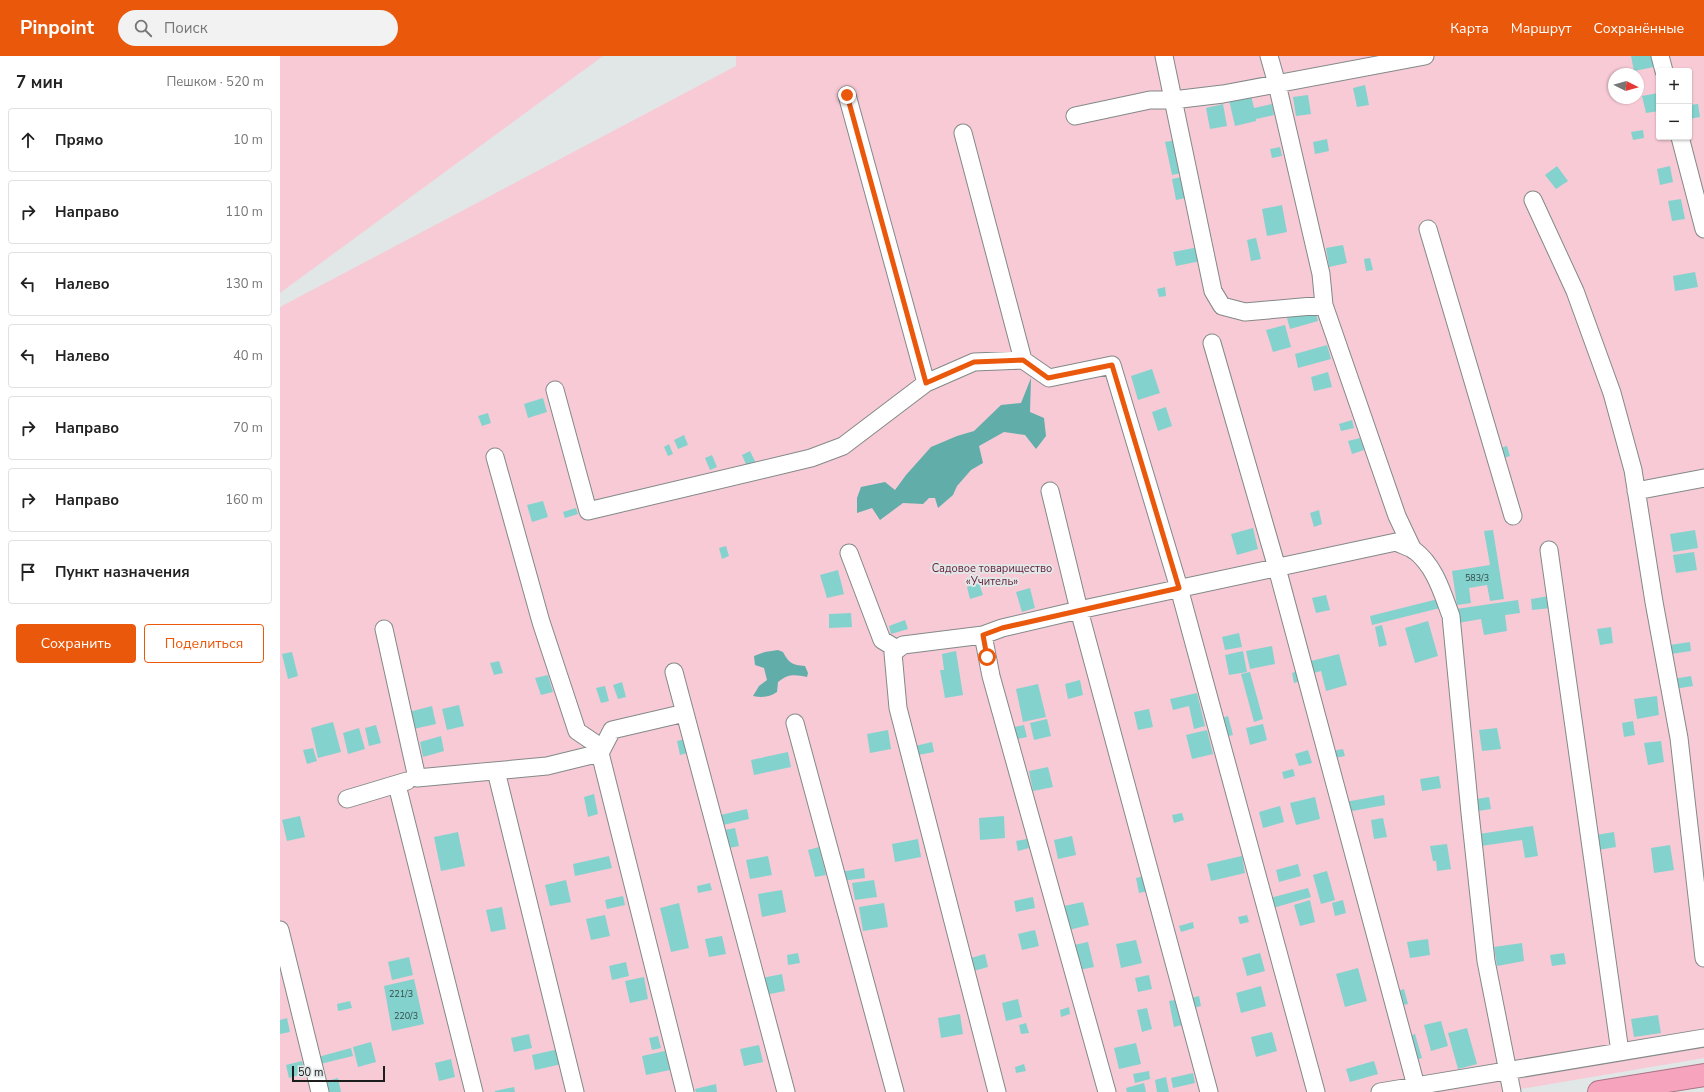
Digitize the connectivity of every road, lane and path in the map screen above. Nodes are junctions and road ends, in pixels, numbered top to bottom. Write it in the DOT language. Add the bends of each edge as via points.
graph roads {
  1 [pos="1164,56"];
  2 [pos="1269,56"];
  3 [pos="1425,56"];
  4 [pos="1660,56"];
  5 [pos="1371,61"];
  6 [pos="1663,68"];
  7 [pos="1277,84"];
  8 [pos="847,95"];
  9 [pos="1173,100"];
  10 [pos="1075,116"];
  11 [pos="963,133"];
  12 [pos="1681,140"];
  13 [pos="1533,200"];
  14 [pos="1428,229"];
  15 [pos="1704,229"];
  16 [pos="1324,305"];
  17 [pos="1212,343"];
  18 [pos="1023,360"];
  19 [pos="926,383"];
  20 [pos="555,390"];
  21 [pos="495,457"];
  22 [pos="1704,478"];
  23 [pos="1050,491"];
  24 [pos="1636,491"];
  25 [pos="1512,516"];
  26 [pos="1413,550"];
  27 [pos="1549,550"];
  28 [pos="849,553"];
  29 [pos="1277,568"];
  30 [pos="1179,588"];
  31 [pos="1079,610"];
  32 [pos="384,629"];
  33 [pos="983,635"];
  34 [pos="897,649"];
  35 [pos="674,672"];
  36 [pos="685,713"];
  37 [pos="795,723"];
  38 [pos="601,751"];
  39 [pos="496,771"];
  40 [pos="417,778"];
  41 [pos="397,785"];
  42 [pos="347,799"];
  43 [pos="280,930"];
  44 [pos="1704,958"];
  45 [pos="1704,1038"];
  46 [pos="1620,1052"];
  47 [pos="1508,1071"];
  48 [pos="1704,1075"];
  49 [pos="1416,1086"];
  50 [pos="320,1092"];
  51 [pos="474,1092"];
  52 [pos="575,1092"];
  53 [pos="685,1092"];
  54 [pos="786,1092"];
  55 [pos="895,1092"];
  56 [pos="998,1092"];
  57 [pos="1107,1092"];
  58 [pos="1209,1092"];
  59 [pos="1316,1092"];
  60 [pos="1380,1092"];
  61 [pos="1512,1092"];
  62 [pos="1599,1092"];
  1 -- 9 [label="street"];
  2 -- 7 [label="street"];
  3 -- 5 [label="street"];
  4 -- 6 [label="street"];
  5 -- 7 [label="street"];
  7 -- 9 [label="street"];
  7 -- 16 [label="street" via="1321,274"];
  8 -- 19 [label="street"];
  9 -- 10 [label="street" via="1150,100"];
  9 -- 16 [label="street" via="1213,291 1222,306 1245,312"];
  11 -- 18 [label="street"];
  12 -- 15 [label="street"];
  13 -- 24 [label="street" via="1575,291 1612,393 1633,470"];
  14 -- 25 [label="street"];
  16 -- 26 [label="street" via="1397,516"];
  17 -- 29 [label="street"];
  18 -- 19 [label="street" via="974,362"];
  18 -- 30 [label="street" via="1048,378 1112,365"];
  19 -- 20 [label="street" via="843,446 811,458 588,511"];
  21 -- 38 [label="street" via="541,622 577,731"];
  22 -- 24 [label="street"];
  23 -- 31 [label="street"];
  24 -- 44 [label="street" via="1679,738"];
  26 -- 29 [label="street" via="1396,542"];
  26 -- 47 [label="street" via="1431,568 1451,616 1486,961"];
  27 -- 46 [label="street"];
  28 -- 34 [label="street" via="882,640"];
  29 -- 30 [label="street"];
  29 -- 49 [label="street"];
  30 -- 31 [label="street"];
  30 -- 59 [label="street"];
  31 -- 33 [label="street"];
  31 -- 58 [label="street"];
  32 -- 40 [label="street"];
  33 -- 34 [label="street" via="903,645"];
  33 -- 57 [label="street" via="991,676"];
  34 -- 56 [label="street" via="893,653 898,708"];
  35 -- 36 [label="street"];
  36 -- 38 [label="street" via="612,730"];
  36 -- 54 [label="street"];
  37 -- 55 [label="street"];
  38 -- 39 [label="street" via="547,766"];
  38 -- 53 [label="street"];
  39 -- 40 [label="street"];
  39 -- 52 [label="street"];
  40 -- 41 [label="street"];
  41 -- 42 [label="street"];
  41 -- 51 [label="street"];
  43 -- 50 [label="street"];
  45 -- 46 [label="street"];
  46 -- 47 [label="street"];
  47 -- 49 [label="street"];
  47 -- 61 [label="street"];
  48 -- 62 [label="highway"];
  49 -- 60 [label="street"];
}
